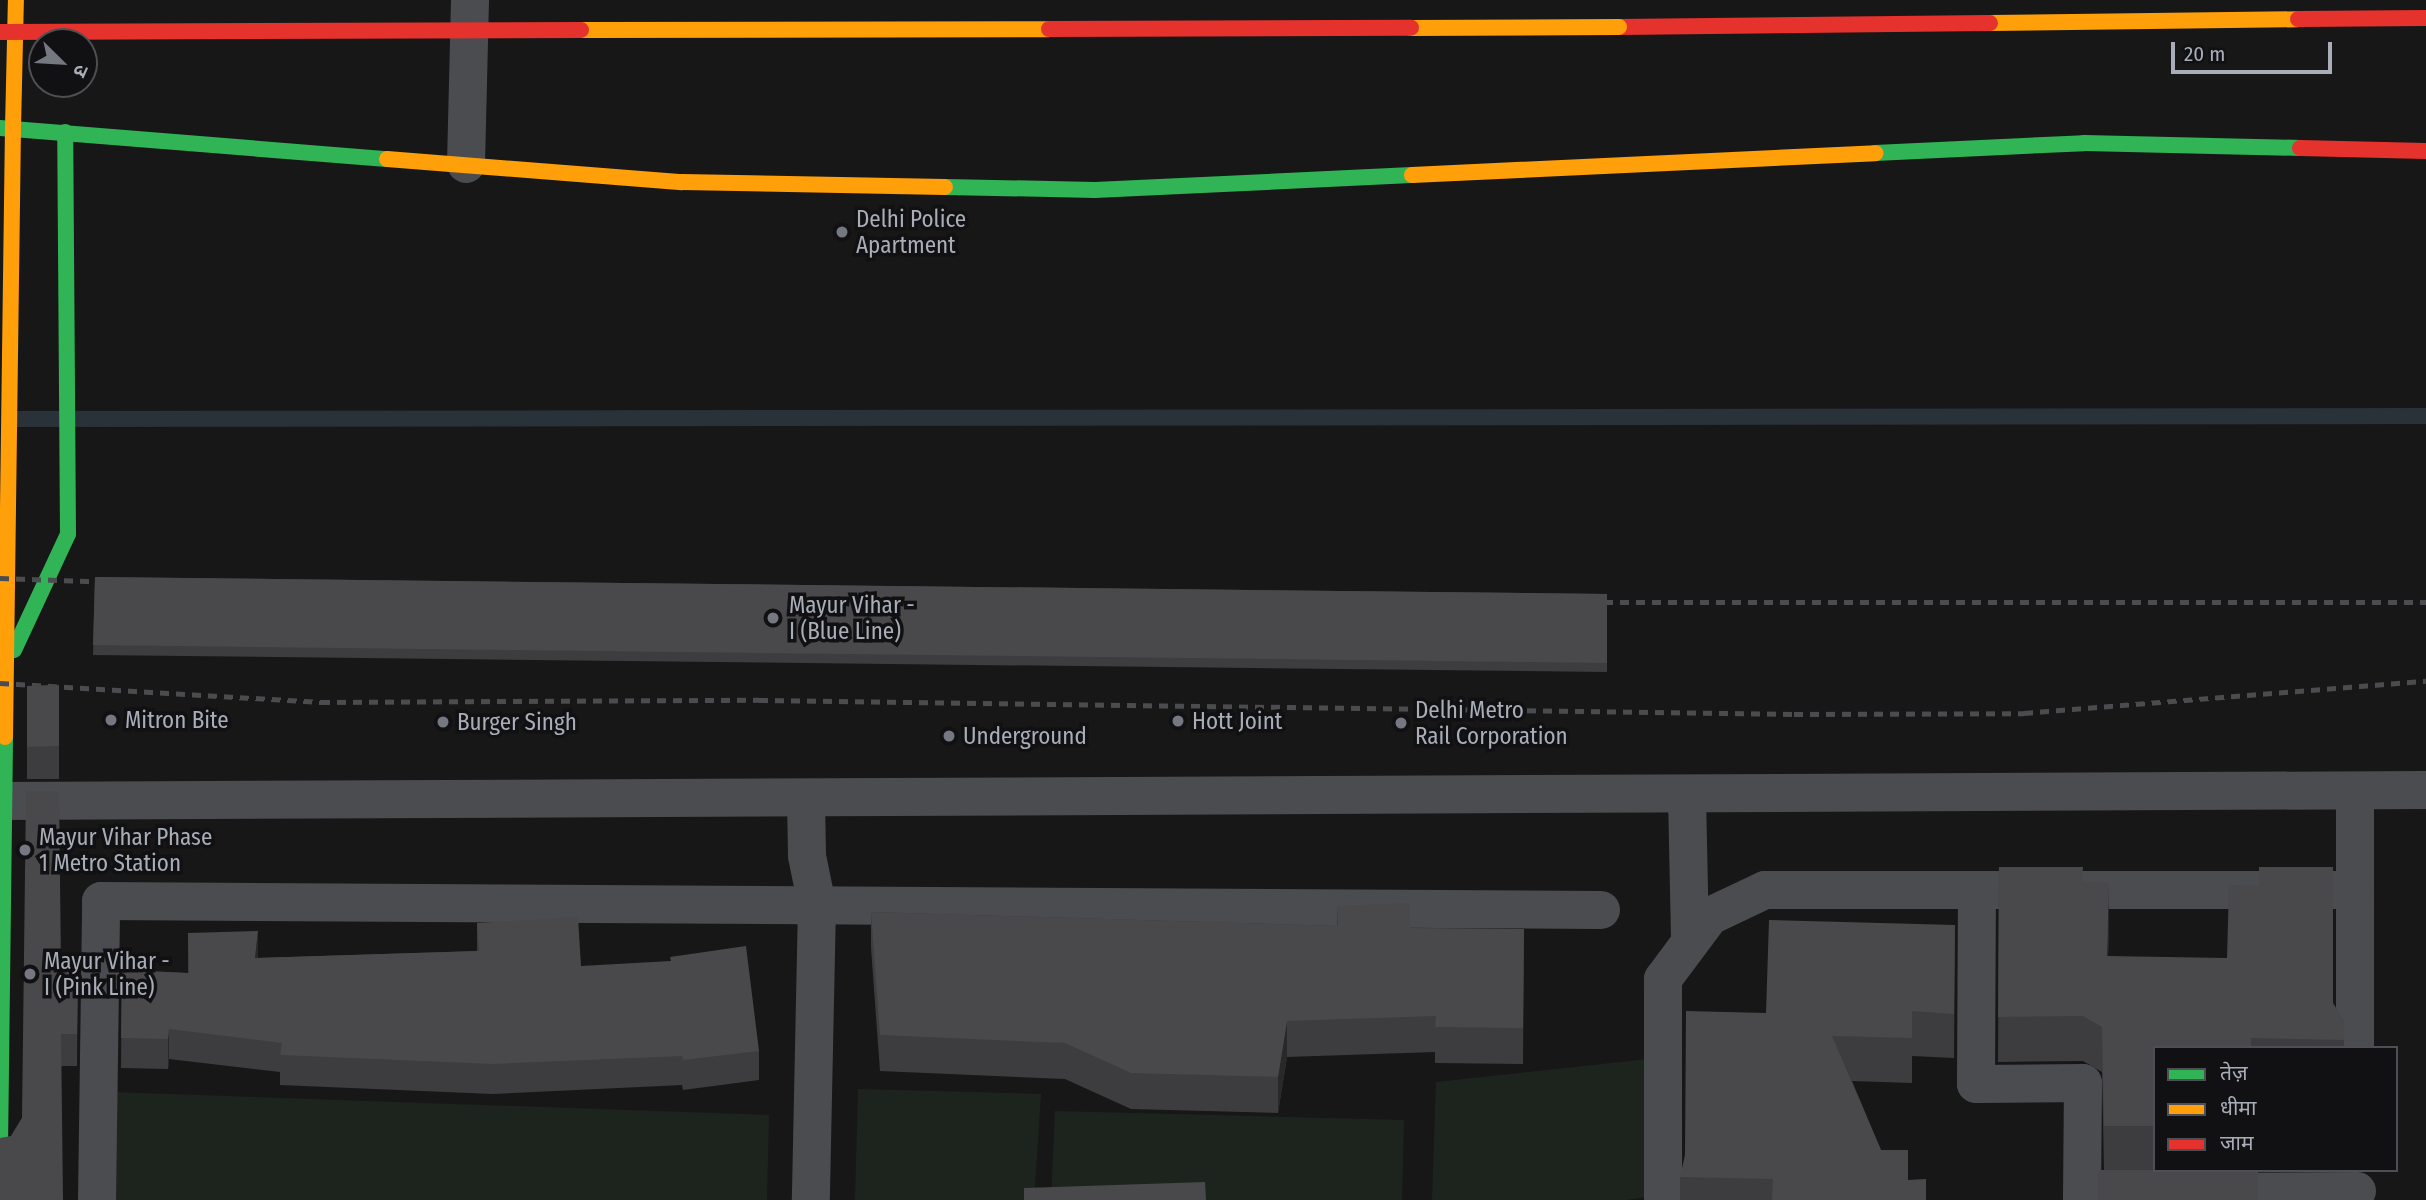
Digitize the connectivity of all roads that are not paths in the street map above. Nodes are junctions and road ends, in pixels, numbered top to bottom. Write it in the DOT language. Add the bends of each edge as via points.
graph roads {
  1 [pos="16,0"];
  2 [pos="470,0"];
  3 [pos="2426,18"];
  4 [pos="0,32"];
  5 [pos="7,128"];
  6 [pos="65,132"];
  7 [pos="2426,151"];
  8 [pos="466,164"];
  9 [pos="11,534"];
  10 [pos="45,534"];
  11 [pos="68,534"];
  12 [pos="9,661"];
  13 [pos="2426,790"];
  14 [pos="2355,791"];
  15 [pos="1687,795"];
  16 [pos="806,799"];
  17 [pos="1,801"];
  18 [pos="1977,890"];
  19 [pos="2353,890"];
  20 [pos="817,905"];
  21 [pos="1601,909"];
  22 [pos="1690,942"];
  23 [pos="2355,1046"];
  24 [pos="0,1149"];
  25 [pos="2357,1187"];
  26 [pos="2165,1192"];
  27 [pos="2123,1193"];
  28 [pos="2082,1196"];
  29 [pos="97,1200"];
  30 [pos="811,1200"];
  31 [pos="1663,1200"];
  1 -- 5 [label="main road"];
  2 -- 8 [label="street"];
  3 -- 4 [label="main road, bridge" via="1619,27"];
  5 -- 6 [label="main road"];
  5 -- 9 [label="main road" via="13,266"];
  6 -- 8 [label="main road"];
  6 -- 11 [label="main road"];
  7 -- 8 [label="main road" via="2084,143 1095,190 682,182"];
  9 -- 12 [label="main road"];
  10 -- 11 [label="main road"];
  11 -- 12 [label="main road"];
  12 -- 17 [label="main road"];
  13 -- 14 [label="street"];
  14 -- 15 [label="street"];
  14 -- 19 [label="street"];
  15 -- 16 [label="street"];
  15 -- 22 [label="street"];
  16 -- 17 [label="street"];
  16 -- 20 [label="street" via="807,856"];
  17 -- 24 [label="main road"];
  18 -- 19 [label="street"];
  18 -- 22 [label="street" via="1765,890 1710,916"];
  18 -- 28 [label="street" via="1976,1083 2083,1083"];
  19 -- 23 [label="street"];
  20 -- 21 [label="street"];
  20 -- 29 [label="street" via="101,901"];
  20 -- 30 [label="street"];
  22 -- 31 [label="street" via="1663,979"];
  25 -- 26 [label="street"];
  27 -- 28 [label="street"];
}
